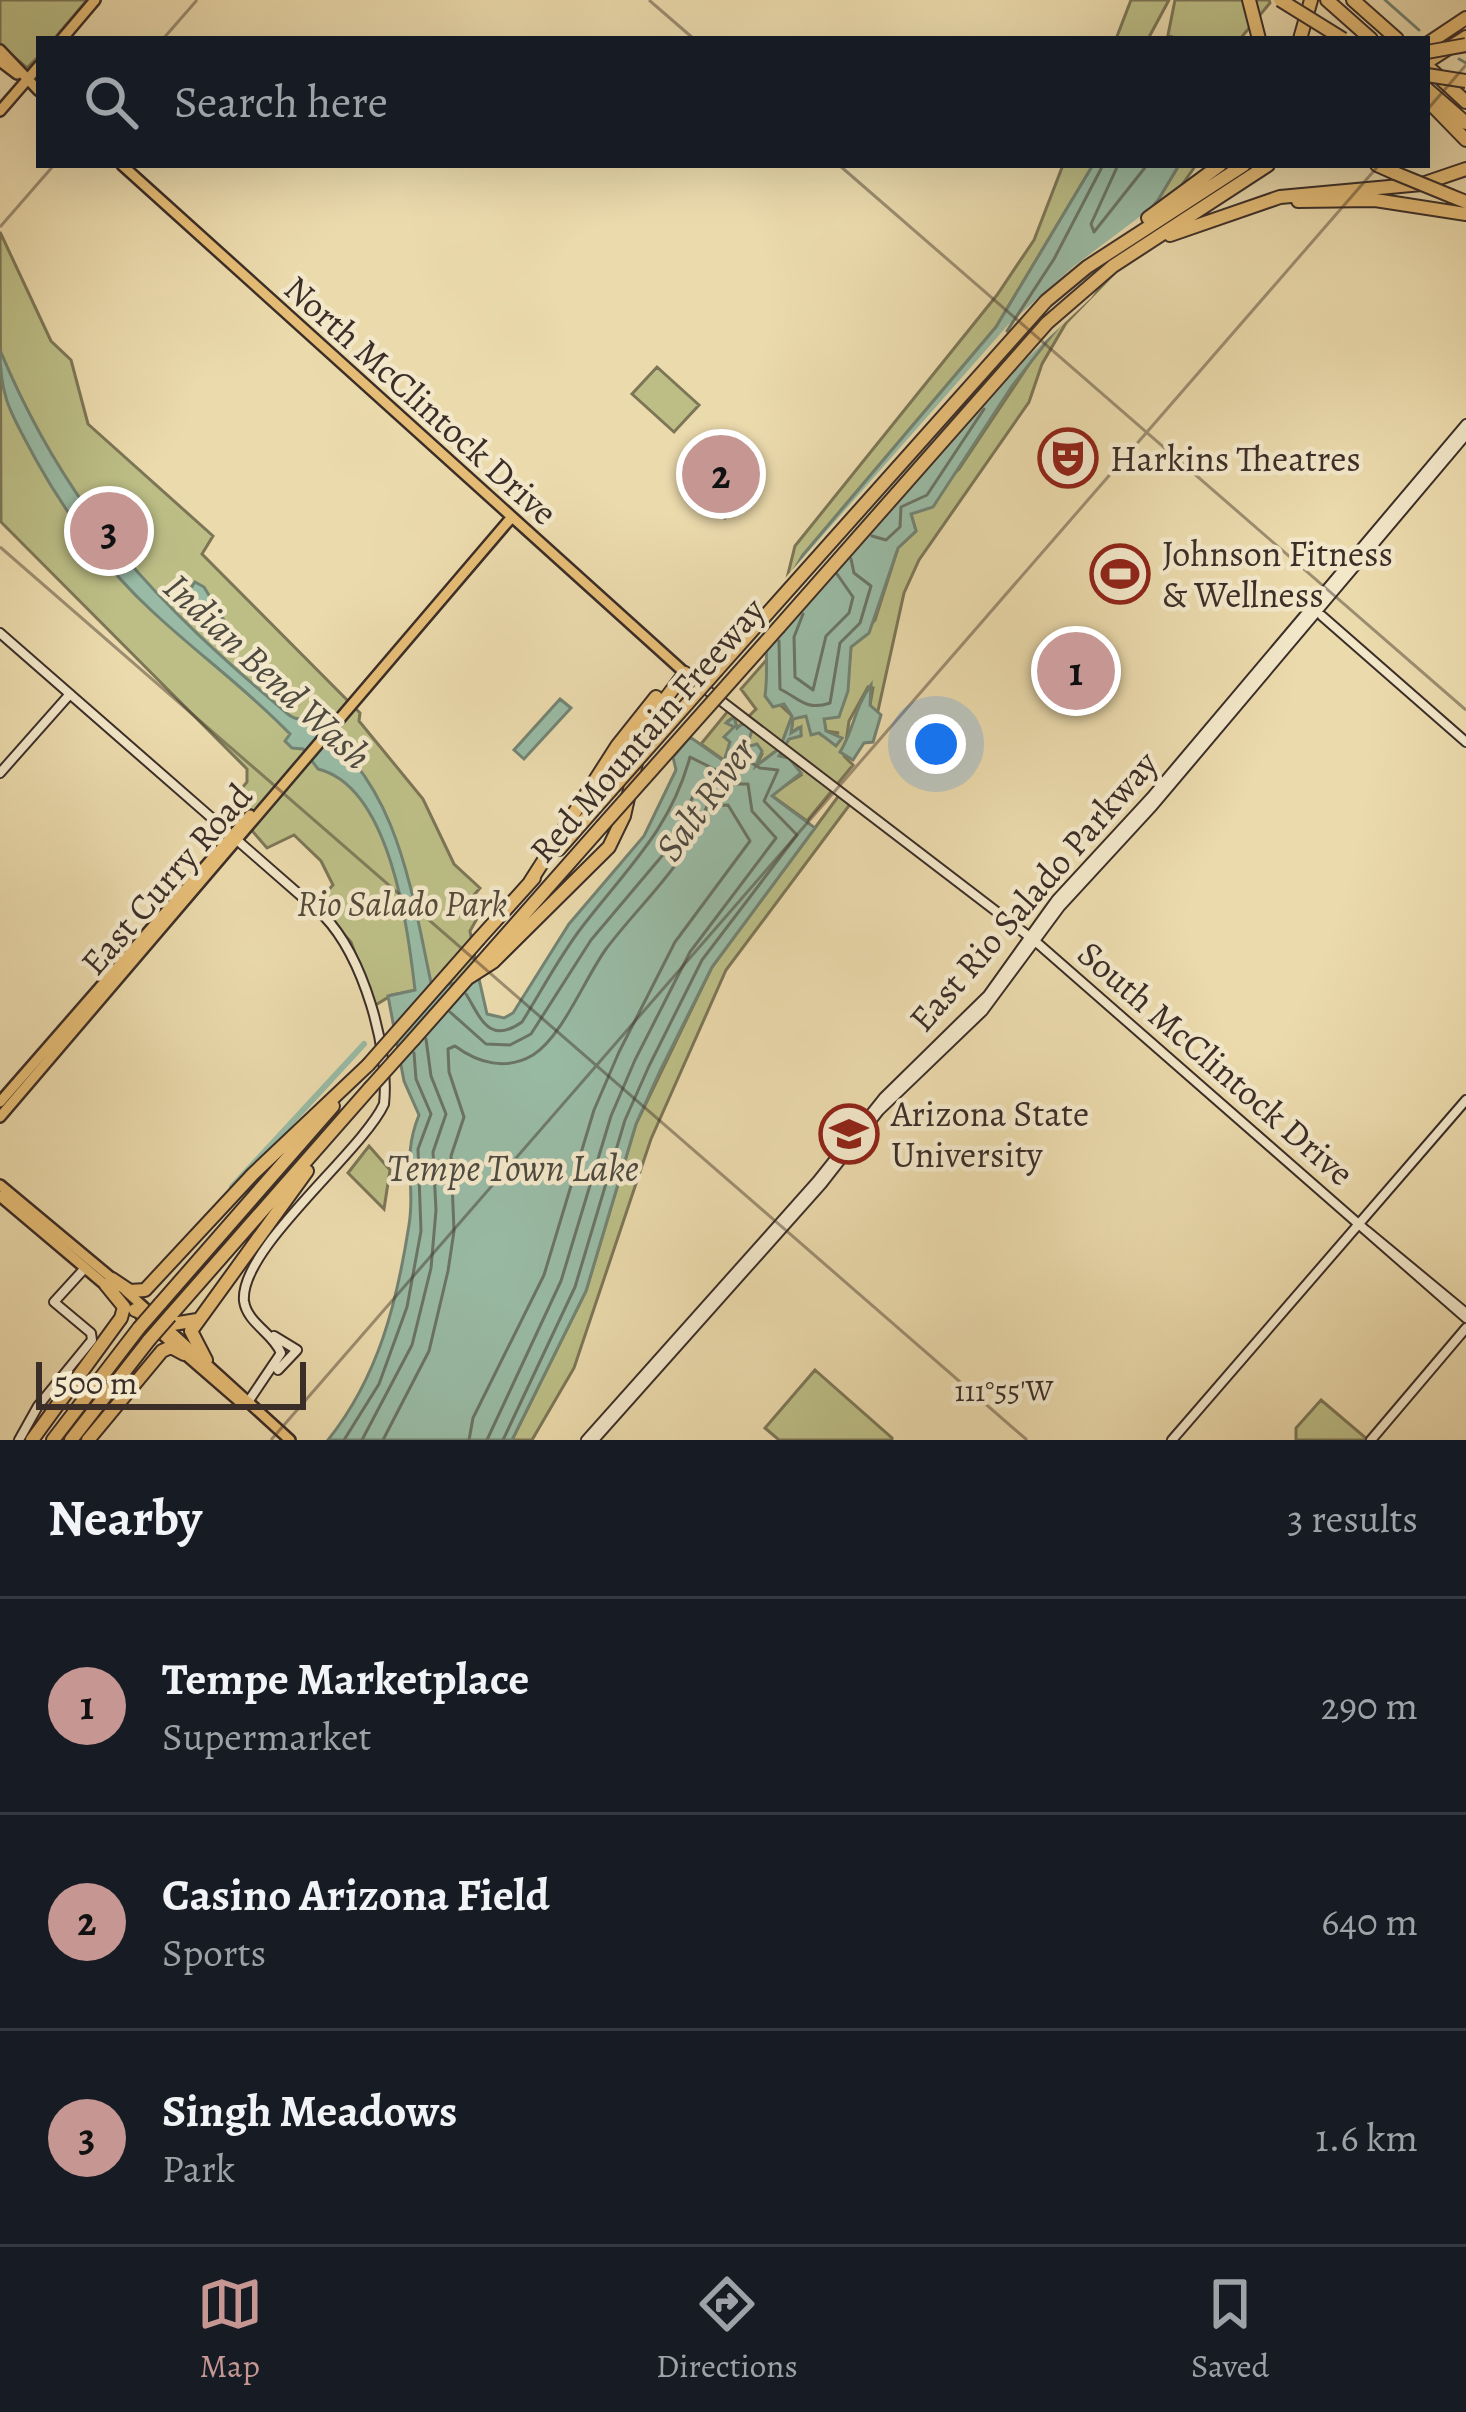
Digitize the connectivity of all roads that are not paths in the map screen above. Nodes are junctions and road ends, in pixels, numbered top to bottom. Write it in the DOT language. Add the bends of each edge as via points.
graph roads {
  1 [pos="95,0"];
  2 [pos="1249,0"];
  3 [pos="1280,0"];
  4 [pos="1311,0"];
  5 [pos="1327,0"];
  6 [pos="1352,0"];
  7 [pos="1466,18"];
  8 [pos="65,36"];
  9 [pos="1257,36"];
  10 [pos="1301,36"];
  11 [pos="1338,36"];
  12 [pos="1367,36"];
  13 [pos="1394,36"];
  14 [pos="1466,41"];
  15 [pos="1430,46"];
  16 [pos="1430,47"];
  17 [pos="0,50"];
  18 [pos="0,61"];
  19 [pos="1431,69"];
  20 [pos="36,70"];
  21 [pos="27,80"];
  22 [pos="1466,81"];
  23 [pos="36,88"];
  24 [pos="1430,92"];
  25 [pos="1466,98"];
  26 [pos="1430,103"];
  27 [pos="0,111"];
  28 [pos="1466,123"];
  29 [pos="1466,140"];
  30 [pos="125,168"];
  31 [pos="1212,168"];
  32 [pos="1239,168"];
  33 [pos="1264,168"];
  34 [pos="1384,168"];
  35 [pos="1466,169"];
  36 [pos="1466,202"];
  37 [pos="1466,214"];
  38 [pos="1193,223"];
  39 [pos="1087,267"];
  40 [pos="1466,424"];
  41 [pos="1466,435"];
  42 [pos="511,518"];
  43 [pos="1322,616"];
  44 [pos="0,632"];
  45 [pos="686,674"];
  46 [pos="70,694"];
  47 [pos="1466,742"];
  48 [pos="0,773"];
  49 [pos="235,837"];
  50 [pos="530,883"];
  51 [pos="1032,939"];
  52 [pos="485,964"];
  53 [pos="368,1065"];
  54 [pos="2,1098"];
  55 [pos="1466,1100"];
  56 [pos="0,1117"];
  57 [pos="338,1125"];
  58 [pos="0,1185"];
  59 [pos="0,1196"];
  60 [pos="1364,1228"];
  61 [pos="88,1264"];
  62 [pos="162,1274"];
  63 [pos="109,1280"];
  64 [pos="210,1307"];
  65 [pos="1466,1316"];
  66 [pos="154,1321"];
  67 [pos="1466,1328"];
  68 [pos="114,1333"];
  69 [pos="283,1349"];
  70 [pos="184,1354"];
  71 [pos="206,1360"];
  72 [pos="145,1368"];
  73 [pos="248,1402"];
  74 [pos="19,1440"];
  75 [pos="32,1440"];
  76 [pos="52,1440"];
  77 [pos="71,1440"];
  78 [pos="88,1440"];
  79 [pos="290,1440"];
  80 [pos="590,1440"];
  81 [pos="1172,1440"];
  82 [pos="1371,1440"];
  1 -- 8 [label="main road"];
  2 -- 9 [label="highway"];
  3 -- 11 [label="highway, bridge"];
  4 -- 10 [label="highway"];
  5 -- 12 [label="highway"];
  6 -- 13 [label="highway"];
  7 -- 15 [label="highway"];
  14 -- 16 [label="highway, bridge"];
  14 -- 19 [label="highway"];
  17 -- 21 [label="main road"];
  18 -- 21 [label="main road"];
  19 -- 22 [label="highway, bridge"];
  19 -- 25 [label="highway"];
  20 -- 21 [label="main road"];
  21 -- 23 [label="main road"];
  21 -- 27 [label="main road"];
  24 -- 28 [label="highway"];
  26 -- 29 [label="highway"];
  30 -- 42 [label="main road, North McClintock Drive"];
  31 -- 39 [label="highway"];
  32 -- 39 [label="highway, Red Mountain Freeway"];
  33 -- 38 [label="highway"];
  34 -- 36 [label="highway, bridge"];
  35 -- 38 [label="highway" via="1422,184 1288,195"];
  37 -- 38 [label="highway" via="1322,199"];
  38 -- 52 [label="highway, Red Mountain Freeway, bridge" via="1093,284 1008,364"];
  39 -- 50 [label="highway, Red Mountain Freeway, bridge" via="1009,338"];
  40 -- 51 [label="main road, East Rio Salado Parkway"];
  41 -- 51 [label="main road, East Rio Salado Parkway"];
  42 -- 45 [label="main road, North McClintock Drive"];
  42 -- 49 [label="main road, East Curry Road"];
  43 -- 47 [label="main road"];
  44 -- 46 [label="main road"];
  45 -- 50 [label="highway" via="617,746"];
  45 -- 51 [label="main road, South McClintock Drive, bridge"];
  45 -- 52 [label="highway" via="644,727 609,847"];
  46 -- 48 [label="main road"];
  46 -- 49 [label="main road"];
  49 -- 54 [label="main road, East Curry Road"];
  49 -- 56 [label="main road, East Curry Road"];
  49 -- 69 [label="main road" via="324,916 351,951 366,988 386,1098 250,1278 246,1308"];
  50 -- 53 [label="highway, Red Mountain Freeway, bridge"];
  51 -- 60 [label="main road, South McClintock Drive"];
  51 -- 80 [label="main road, East Rio Salado Parkway" via="983,1011 880,1111"];
  52 -- 57 [label="highway, Red Mountain Freeway, bridge"];
  53 -- 62 [label="highway"];
  53 -- 66 [label="highway, Red Mountain Freeway"];
  55 -- 60 [label="main road"];
  57 -- 64 [label="highway"];
  57 -- 66 [label="highway, Red Mountain Freeway"];
  58 -- 61 [label="main road"];
  59 -- 61 [label="main road"];
  60 -- 65 [label="main road, South McClintock Drive"];
  60 -- 81 [label="main road"];
  61 -- 63 [label="main road"];
  61 -- 74 [label="main road" via="55,1302 93,1339"];
  62 -- 63 [label="highway" via="139,1293"];
  62 -- 66 [label="highway" via="151,1292"];
  63 -- 66 [label="main road"];
  63 -- 68 [label="highway" via="124,1307"];
  64 -- 66 [label="highway" via="190,1323"];
  64 -- 71 [label="highway" via="190,1335"];
  66 -- 68 [label="highway" via="128,1322"];
  66 -- 70 [label="main road"];
  66 -- 71 [label="main road"];
  66 -- 72 [label="highway" via="158,1346"];
  66 -- 76 [label="highway, Red Mountain Freeway"];
  66 -- 77 [label="highway, Red Mountain Freeway"];
  67 -- 82 [label="main road"];
  68 -- 75 [label="highway"];
  69 -- 73 [label="main road"];
  69 -- 73 [label="main road" via="292,1359"];
  70 -- 72 [label="highway" via="167,1348"];
  70 -- 73 [label="main road"];
  71 -- 73 [label="main road"];
  72 -- 78 [label="highway"];
  73 -- 79 [label="main road"];
}
